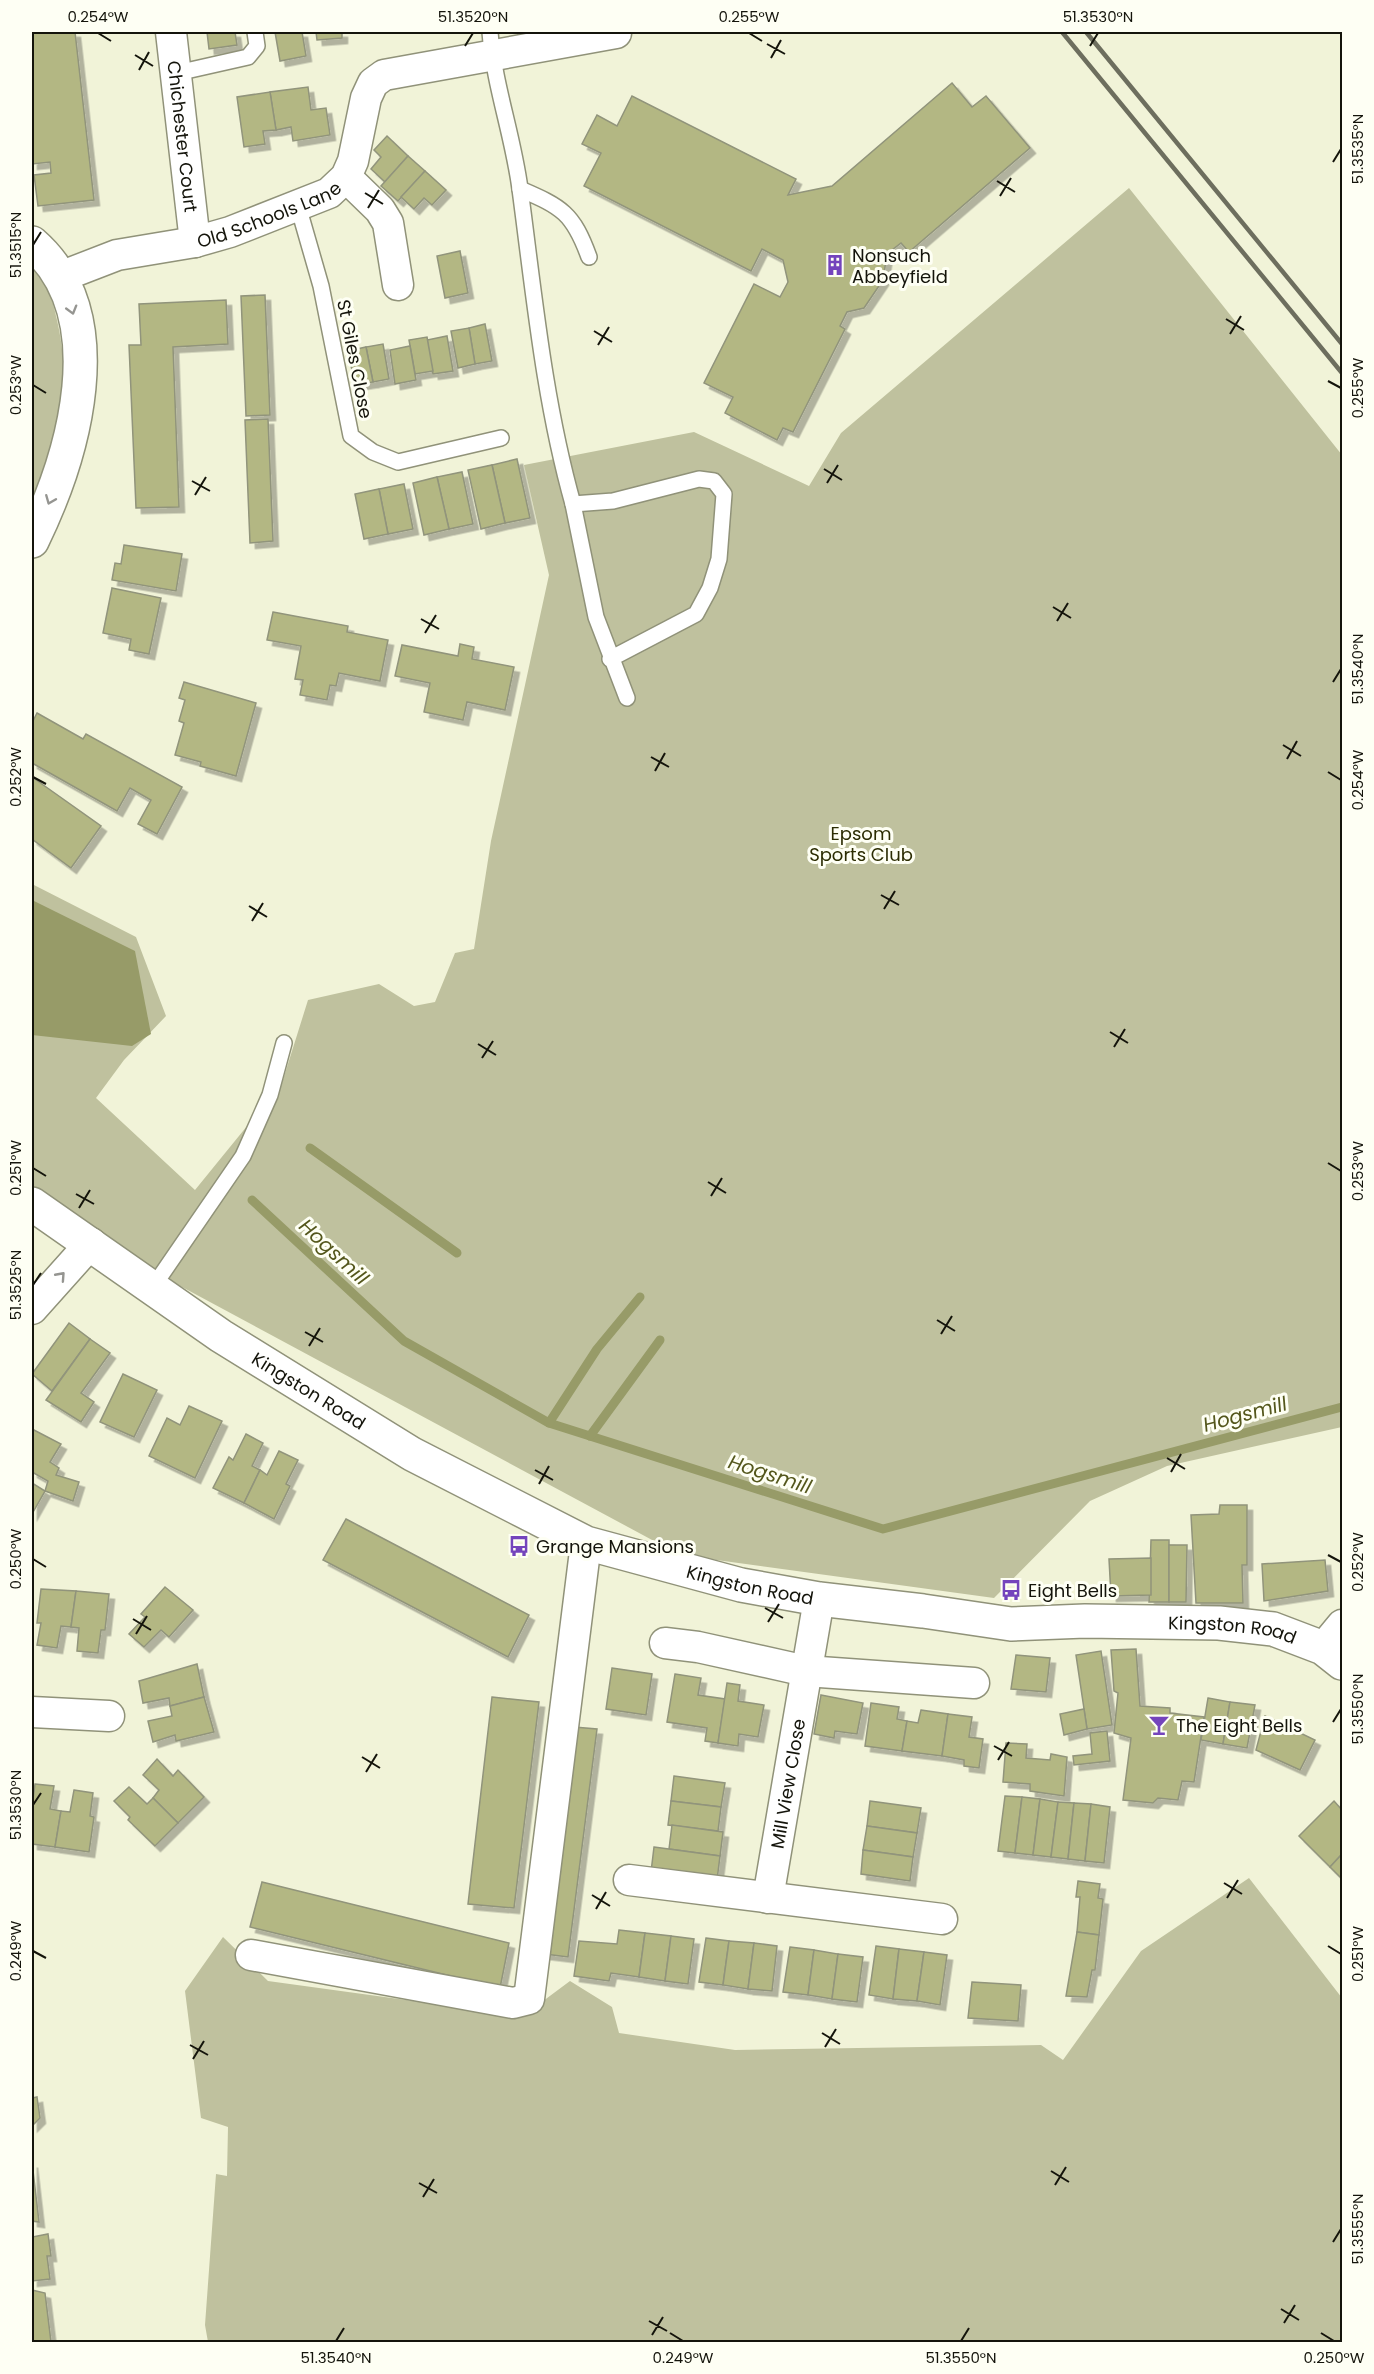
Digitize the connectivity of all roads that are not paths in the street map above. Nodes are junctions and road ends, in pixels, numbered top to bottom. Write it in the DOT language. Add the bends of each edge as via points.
graph roads {
  1 [pos="171,32"];
  2 [pos="255,32"];
  3 [pos="603,34"];
  4 [pos="491,44"];
  5 [pos="177,73"];
  6 [pos="346,177"];
  7 [pos="520,189"];
  8 [pos="298,206"];
  9 [pos="195,242"];
  10 [pos="32,243"];
  11 [pos="589,256"];
  12 [pos="60,277"];
  13 [pos="398,285"];
  14 [pos="501,438"];
  15 [pos="573,504"];
  16 [pos="32,541"];
  17 [pos="610,659"];
  18 [pos="627,698"];
  19 [pos="284,1043"];
  20 [pos="32,1204"];
  21 [pos="91,1243"];
  22 [pos="153,1287"];
  23 [pos="32,1309"];
  24 [pos="586,1543"];
  25 [pos="819,1599"];
  26 [pos="665,1643"];
  27 [pos="1336,1645"];
  28 [pos="806,1671"];
  29 [pos="974,1683"];
  30 [pos="32,1712"];
  31 [pos="109,1716"];
  32 [pos="629,1880"];
  33 [pos="768,1898"];
  34 [pos="942,1919"];
  35 [pos="252,1955"];
  1 -- 5 [label="street, Chichester Court"];
  2 -- 5 [label="lane" via="257,46 248,57"];
  3 -- 4 [label="street, Old Schools Lane"];
  4 -- 6 [label="street, Old Schools Lane" via="384,75 373,83"];
  4 -- 7 [label="lane"];
  5 -- 9 [label="street, Chichester Court"];
  6 -- 8 [label="street, Old Schools Lane" via="329,193"];
  6 -- 13 [label="street" via="388,223"];
  7 -- 11 [label="lane" via="559,208 572,219"];
  7 -- 15 [label="lane" via="560,458"];
  8 -- 9 [label="street, Old Schools Lane"];
  8 -- 14 [label="lane, St Giles Close" via="321,286 351,436 373,452 398,462"];
  9 -- 12 [label="street, Old Schools Lane" via="117,255"];
  10 -- 12 [label="street"];
  12 -- 16 [label="street, one-way" via="76,324 79,389 59,477"];
  15 -- 17 [label="lane" via="596,617"];
  15 -- 17 [label="lane" via="613,501 699,479 714,481 724,494 719,559 696,614"];
  17 -- 18 [label="lane"];
  19 -- 22 [label="lane" via="270,1095 243,1155"];
  20 -- 21 [label="street, Kingston Road"];
  21 -- 22 [label="street, Kingston Road"];
  23 -- 21 [label="street, one-way"];
  22 -- 24 [label="street, Kingston Road" via="221,1336 412,1454"];
  24 -- 25 [label="street, Kingston Road" via="741,1585"];
  24 -- 35 [label="street" via="529,1999 513,2003"];
  25 -- 27 [label="street, Kingston Road" via="1011,1624 1219,1623 1273,1629"];
  25 -- 28 [label="street, Mill View Close"];
  26 -- 28 [label="street"];
  28 -- 29 [label="street"];
  28 -- 33 [label="street, Mill View Close"];
  30 -- 31 [label="street"];
  32 -- 33 [label="street"];
  33 -- 34 [label="street"];
}
